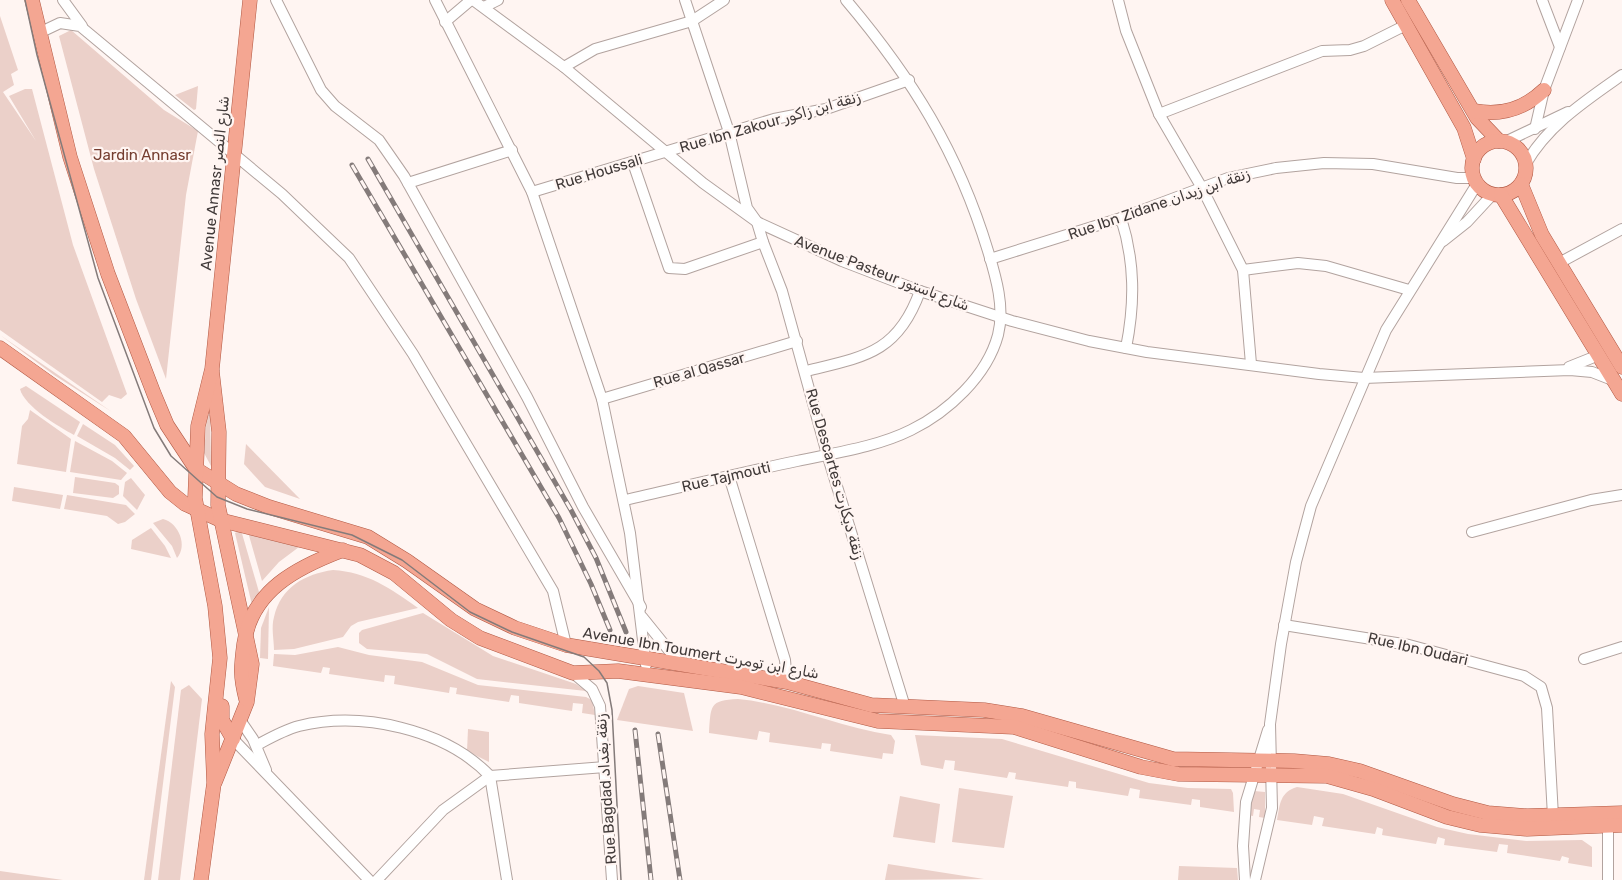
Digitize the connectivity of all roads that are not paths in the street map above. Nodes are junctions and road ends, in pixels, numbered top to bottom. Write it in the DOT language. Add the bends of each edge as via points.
graph roads {
  1 [pos="32,0"];
  2 [pos="63,0"];
  3 [pos="250,0"];
  4 [pos="276,0"];
  5 [pos="435,0"];
  6 [pos="472,0"];
  7 [pos="498,0"];
  8 [pos="685,0"];
  9 [pos="724,0"];
  10 [pos="846,0"];
  11 [pos="1118,0"];
  12 [pos="1392,0"];
  13 [pos="1408,0"];
  14 [pos="1542,0"];
  15 [pos="1578,0"];
  16 [pos="484,7"];
  17 [pos="692,21"];
  18 [pos="445,22"];
  19 [pos="1406,25"];
  20 [pos="84,28"];
  21 [pos="39,33"];
  22 [pos="1560,47"];
  23 [pos="564,67"];
  24 [pos="1622,75"];
  25 [pos="909,80"];
  26 [pos="1544,90"];
  27 [pos="1474,111"];
  28 [pos="1568,112"];
  29 [pos="1159,114"];
  30 [pos="1534,129"];
  31 [pos="729,132"];
  32 [pos="1502,142"];
  33 [pos="512,150"];
  34 [pos="666,151"];
  35 [pos="235,157"];
  36 [pos="1474,159"];
  37 [pos="633,163"];
  38 [pos="1525,165"];
  39 [pos="1475,181"];
  40 [pos="408,183"];
  41 [pos="1521,184"];
  42 [pos="1202,188"];
  43 [pos="532,192"];
  44 [pos="1497,195"];
  45 [pos="1121,218"];
  46 [pos="757,222"];
  47 [pos="1622,229"];
  48 [pos="763,242"];
  49 [pos="1442,242"];
  50 [pos="990,259"];
  51 [pos="1559,263"];
  52 [pos="1243,270"];
  53 [pos="1408,290"];
  54 [pos="920,291"];
  55 [pos="1000,318"];
  56 [pos="797,341"];
  57 [pos="0,348"];
  58 [pos="1126,348"];
  59 [pos="1599,355"];
  60 [pos="1251,364"];
  61 [pos="1622,367"];
  62 [pos="212,369"];
  63 [pos="1563,370"];
  64 [pos="806,371"];
  65 [pos="1364,378"];
  66 [pos="1614,381"];
  67 [pos="1622,394"];
  68 [pos="602,399"];
  69 [pos="828,454"];
  70 [pos="196,468"];
  71 [pos="729,476"];
  72 [pos="217,483"];
  73 [pos="1622,495"];
  74 [pos="625,501"];
  75 [pos="196,510"];
  76 [pos="220,520"];
  77 [pos="1472,532"];
  78 [pos="343,550"];
  79 [pos="214,606"];
  80 [pos="641,612"];
  81 [pos="1284,625"];
  82 [pos="245,632"];
  83 [pos="566,645"];
  84 [pos="1622,647"];
  85 [pos="1584,659"];
  86 [pos="645,660"];
  87 [pos="680,664"];
  88 [pos="573,673"];
  89 [pos="646,674"];
  90 [pos="787,682"];
  91 [pos="904,707"];
  92 [pos="240,720"];
  93 [pos="1270,724"];
  94 [pos="233,739"];
  95 [pos="256,745"];
  96 [pos="1258,760"];
  97 [pos="605,767"];
  98 [pos="1273,767"];
  99 [pos="266,770"];
  100 [pos="1252,775"];
  101 [pos="490,776"];
  102 [pos="214,783"];
  103 [pos="1622,813"];
  104 [pos="1553,816"];
  105 [pos="1608,820"];
  106 [pos="201,880"];
  107 [pos="369,880"];
  108 [pos="377,880"];
  109 [pos="507,880"];
  110 [pos="612,880"];
  111 [pos="1245,880"];
  112 [pos="1255,880"];
  113 [pos="1601,880"];
  114 [pos="1608,880"];
  1 -- 21 [label="main road"];
  2 -- 20 [label="street"];
  3 -- 35 [label="main road, Avenue Annasr شارع النصر"];
  4 -- 40 [label="street" via="321,90 379,140"];
  5 -- 18 [label="street"];
  6 -- 16 [label="street, Avenue Pasteur شارع باستور"];
  6 -- 18 [label="street"];
  7 -- 16 [label="street"];
  8 -- 17 [label="street, Rue Descartes زنقة ديكارت"];
  9 -- 17 [label="street"];
  10 -- 25 [label="street, Rue Tajmouti"];
  11 -- 29 [label="street"];
  12 -- 19 [label="main road"];
  13 -- 27 [label="main road"];
  14 -- 22 [label="street"];
  15 -- 22 [label="street"];
  16 -- 23 [label="street, Avenue Pasteur شارع باستور"];
  17 -- 23 [label="street" via="595,49"];
  17 -- 31 [label="street, Rue Descartes زنقة ديكارت"];
  18 -- 33 [label="street"];
  19 -- 29 [label="street" via="1364,46 1322,51"];
  19 -- 36 [label="main road" via="1464,128"];
  20 -- 21 [label="street" via="66,22"];
  20 -- 35 [label="street"];
  21 -- 70 [label="main road" via="67,146 105,265 167,424"];
  22 -- 26 [label="street"];
  23 -- 34 [label="street, Avenue Pasteur شارع باستور"];
  24 -- 28 [label="street"];
  25 -- 31 [label="street, Rue Ibn Zakour زنقة ابن زاكور" via="826,110 789,115"];
  25 -- 50 [label="street, Rue Tajmouti" via="936,123 957,168"];
  26 -- 27 [label="main road" via="1512,110"];
  26 -- 30 [label="street"];
  27 -- 32 [label="main road" via="1485,129"];
  28 -- 30 [label="street"];
  28 -- 38 [label="street"];
  29 -- 42 [label="street"];
  30 -- 32 [label="street"];
  31 -- 34 [label="street, Rue Ibn Zakour زنقة ابن زاكور"];
  31 -- 46 [label="street, Rue Descartes زنقة ديكارت" via="747,208"];
  32 -- 36 [label="main road" via="1486,145"];
  32 -- 38 [label="main road" via="1521,153"];
  33 -- 40 [label="street"];
  33 -- 43 [label="street"];
  34 -- 37 [label="street, Rue Houssali"];
  34 -- 46 [label="street, Avenue Pasteur شارع باستور"];
  35 -- 62 [label="main road, Avenue Annasr شارع النصر"];
  35 -- 83 [label="street" via="282,194 350,258 413,354 553,591"];
  36 -- 39 [label="main road"];
  37 -- 43 [label="street, Rue Houssali"];
  37 -- 48 [label="street" via="666,264 674,270"];
  38 -- 41 [label="main road"];
  39 -- 42 [label="street, Rue Ibn Zidane زنقة ابن زيدان" via="1381,165 1324,163 1251,173"];
  39 -- 44 [label="main road"];
  39 -- 49 [label="street"];
  40 -- 80 [label="street"];
  41 -- 44 [label="main road" via="1512,192"];
  41 -- 51 [label="main road"];
  42 -- 45 [label="street, Rue Ibn Zidane زنقة ابن زيدان"];
  42 -- 52 [label="street"];
  43 -- 68 [label="street"];
  44 -- 49 [label="street"];
  44 -- 59 [label="main road"];
  45 -- 50 [label="street, Rue Ibn Zidane زنقة ابن زيدان"];
  45 -- 58 [label="street" via="1133,271"];
  46 -- 48 [label="street, Rue Descartes زنقة ديكارت"];
  46 -- 54 [label="street, Avenue Pasteur شارع باستور"];
  47 -- 51 [label="street"];
  48 -- 56 [label="street, Rue Descartes زنقة ديكارت"];
  49 -- 53 [label="street"];
  50 -- 55 [label="street, Rue Tajmouti"];
  51 -- 61 [label="main road"];
  52 -- 53 [label="street" via="1298,263 1326,266"];
  52 -- 60 [label="street"];
  53 -- 65 [label="street"];
  54 -- 55 [label="street, Avenue Pasteur شارع باستور"];
  54 -- 64 [label="street" via="907,322 891,341 861,356"];
  55 -- 58 [label="street, Avenue Pasteur شارع باستور"];
  55 -- 69 [label="street, Rue Tajmouti" via="991,353 974,380 945,409 897,436"];
  56 -- 64 [label="street, Rue Descartes زنقة ديكارت"];
  56 -- 68 [label="street, Rue al Qassar"];
  57 -- 75 [label="main road, Avenue Ibn Toumert شارع ابن تومرت" via="124,436 170,492"];
  58 -- 60 [label="street, Avenue Pasteur شارع باستور"];
  59 -- 63 [label="street"];
  59 -- 66 [label="main road"];
  60 -- 65 [label="street, Avenue Pasteur شارع باستور"];
  62 -- 70 [label="main road, Avenue Annasr شارع النصر" via="200,411"];
  62 -- 72 [label="main road, Avenue Annasr شارع النصر" via="219,432"];
  63 -- 65 [label="street, Avenue Pasteur شارع باستور"];
  63 -- 66 [label="street" via="1592,372"];
  64 -- 69 [label="street, Rue Descartes زنقة ديكارت"];
  65 -- 81 [label="street" via="1311,506"];
  66 -- 67 [label="main road"];
  68 -- 74 [label="street"];
  69 -- 71 [label="street, Rue Tajmouti"];
  69 -- 91 [label="street, Rue Descartes زنقة ديكارت"];
  70 -- 72 [label="main road, Avenue Ibn Toumert شارع ابن تومرت"];
  70 -- 75 [label="main road, Avenue Annasr شارع النصر"];
  71 -- 74 [label="street, Rue Tajmouti"];
  71 -- 90 [label="street" via="785,660"];
  72 -- 76 [label="main road, Avenue Annasr شارع النصر"];
  72 -- 83 [label="main road, Avenue Ibn Toumert شارع ابن تومرت" via="268,507 368,537 475,609"];
  73 -- 77 [label="street"];
  74 -- 80 [label="street"];
  75 -- 76 [label="main road, Avenue Ibn Toumert شارع ابن تومرت"];
  75 -- 79 [label="main road, Avenue Annasr شارع النصر"];
  76 -- 78 [label="main road, Avenue Ibn Toumert شارع ابن تومرت"];
  76 -- 82 [label="main road, Avenue Annasr شارع النصر"];
  78 -- 82 [label="main road" via="304,565 282,580 255,610"];
  78 -- 88 [label="main road, Avenue Ibn Toumert شارع ابن تومرت" via="394,573 451,620 480,638"];
  79 -- 94 [label="main road" via="223,630 226,655 222,720"];
  79 -- 102 [label="main road, Avenue Annasr شارع النصر" via="220,658 212,734"];
  80 -- 86 [label="street"];
  80 -- 87 [label="street"];
  81 -- 93 [label="street"];
  81 -- 104 [label="street, Rue Ibn Oudari" via="1385,640 1530,678 1544,692"];
  82 -- 92 [label="main road, Avenue Annasr شارع النصر" via="252,664 247,702"];
  83 -- 86 [label="main road, Avenue Ibn Toumert شارع ابن تومرت"];
  84 -- 85 [label="street"];
  86 -- 87 [label="main road, Avenue Ibn Toumert شارع ابن تومرت"];
  86 -- 89 [label="street"];
  87 -- 90 [label="main road, Avenue Ibn Toumert شارع ابن تومرت"];
  88 -- 89 [label="main road, Avenue Ibn Toumert شارع ابن تومرت" via="604,670"];
  88 -- 97 [label="street, Rue Bagdad زنقة بغداد" via="589,685 598,701"];
  89 -- 100 [label="main road, Avenue Ibn Toumert شارع ابن تومرت" via="760,691 878,721 1014,727 1170,773"];
  90 -- 91 [label="main road, Avenue Ibn Toumert شارع ابن تومرت" via="861,703"];
  91 -- 96 [label="main road, Avenue Ibn Toumert شارع ابن تومرت" via="984,710 1022,716 1173,759"];
  92 -- 94 [label="main road, Avenue Annasr شارع النصر"];
  92 -- 95 [label="street"];
  93 -- 96 [label="street"];
  93 -- 98 [label="street"];
  94 -- 99 [label="street" via="252,761"];
  94 -- 102 [label="main road, Avenue Annasr شارع النصر"];
  95 -- 99 [label="street"];
  95 -- 101 [label="street" via="286,730 317,723 372,723 437,741 471,759"];
  96 -- 98 [label="main road, Avenue Ibn Toumert شارع ابن تومرت"];
  96 -- 100 [label="street"];
  97 -- 101 [label="street"];
  97 -- 110 [label="street, Rue Bagdad زنقة بغداد"];
  98 -- 100 [label="main road, Avenue Ibn Toumert شارع ابن تومرت"];
  98 -- 104 [label="main road, Avenue Ibn Toumert شارع ابن تومرت" via="1316,762 1347,768 1488,813"];
  98 -- 105 [label="main road, Avenue Ibn Toumert شارع ابن تومرت" via="1337,778 1480,825 1527,829"];
  98 -- 112 [label="street" via="1271,819"];
  99 -- 107 [label="street"];
  100 -- 111 [label="street" via="1244,827"];
  101 -- 108 [label="street" via="424,827"];
  101 -- 109 [label="street"];
  102 -- 106 [label="main road"];
  103 -- 105 [label="main road, Avenue Ibn Toumert شارع ابن تومرت"];
  104 -- 105 [label="main road, Avenue Ibn Toumert شارع ابن تومرت"];
  105 -- 113 [label="street"];
  105 -- 114 [label="street"];
}
